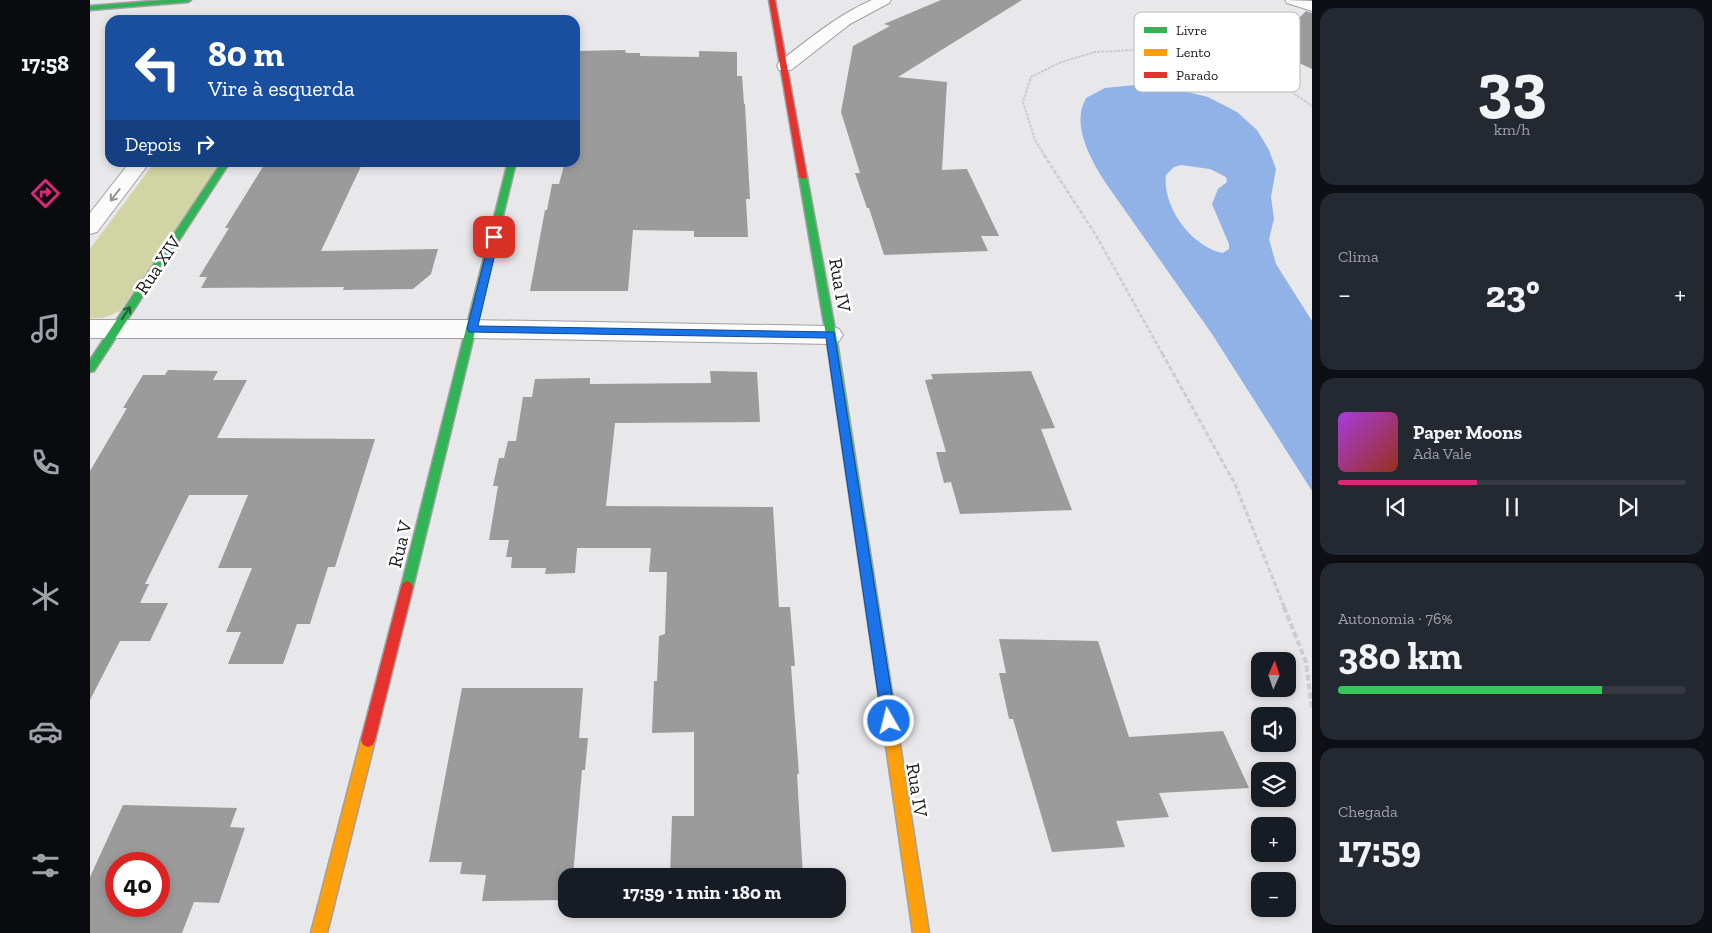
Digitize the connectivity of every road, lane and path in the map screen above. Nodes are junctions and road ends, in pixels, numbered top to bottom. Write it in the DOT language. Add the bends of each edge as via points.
graph roads {
  1 [pos="188,0"];
  2 [pos="772,0"];
  3 [pos="884,0"];
  4 [pos="1292,0"];
  5 [pos="1312,6"];
  6 [pos="90,8"];
  7 [pos="1134,50"];
  8 [pos="785,66"];
  9 [pos="1291,92"];
  10 [pos="1312,106"];
  11 [pos="137,167"];
  12 [pos="223,167"];
  13 [pos="511,167"];
  14 [pos="90,227"];
  15 [pos="90,329"];
  16 [pos="472,329"];
  17 [pos="115,330"];
  18 [pos="831,335"];
  19 [pos="90,368"];
  20 [pos="1312,709"];
  21 [pos="319,933"];
  22 [pos="921,933"];
  1 -- 6 [label="street"];
  2 -- 8 [label="street, Rua IV"];
  3 -- 8 [label="street" via="834,28"];
  4 -- 5 [label="street"];
  7 -- 20 [label="path" via="1095,52 1059,63 1031,77 1023,102 1035,140 1097,237 1235,484 1306,662"];
  8 -- 18 [label="street, Rua IV"];
  9 -- 10 [label="path"];
  11 -- 14 [label="street, one-way"];
  17 -- 12 [label="street, Rua XIV, one-way"];
  13 -- 16 [label="street, Rua V"];
  15 -- 17 [label="street"];
  16 -- 17 [label="street"];
  16 -- 18 [label="street"];
  16 -- 21 [label="street, Rua V"];
  17 -- 19 [label="street, Rua XIV"];
  18 -- 22 [label="street, Rua IV"];
}
